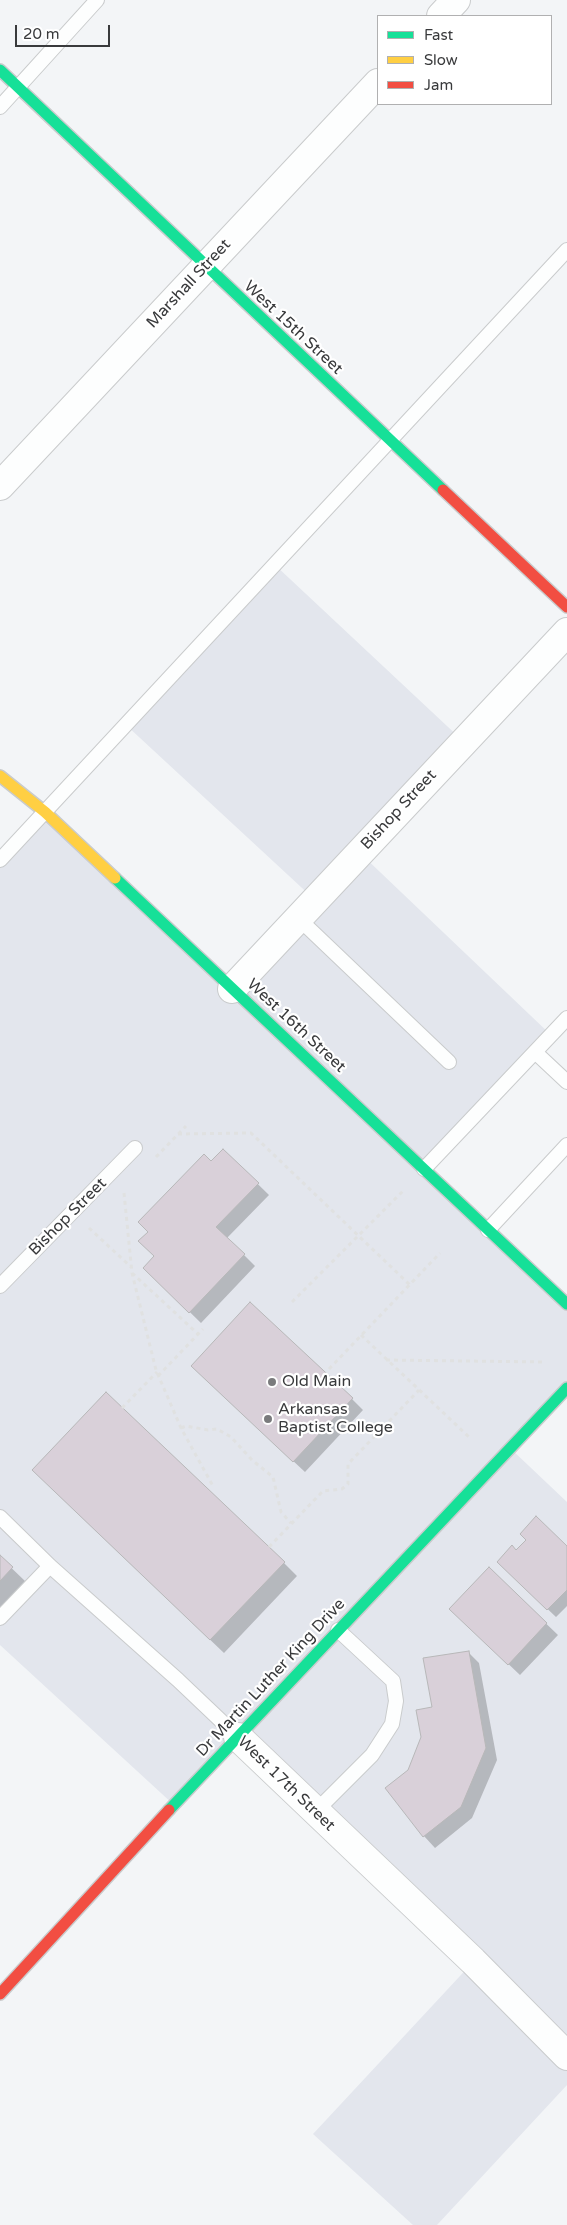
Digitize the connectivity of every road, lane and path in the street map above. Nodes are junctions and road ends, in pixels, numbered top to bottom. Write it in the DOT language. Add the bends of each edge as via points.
graph roads {
  1 [pos="97,0"];
  2 [pos="456,0"];
  3 [pos="442,15"];
  4 [pos="0,70"];
  5 [pos="377,84"];
  6 [pos="19,87"];
  7 [pos="0,107"];
  8 [pos="567,250"];
  9 [pos="205,267"];
  10 [pos="389,440"];
  11 [pos="0,486"];
  12 [pos="567,607"];
  13 [pos="567,632"];
  14 [pos="0,776"];
  15 [pos="45,812"];
  16 [pos="0,860"];
  17 [pos="298,918"];
  18 [pos="232,989"];
  19 [pos="567,1018"];
  20 [pos="535,1052"];
  21 [pos="449,1062"];
  22 [pos="567,1082"];
  23 [pos="178,1134"];
  24 [pos="567,1145"];
  25 [pos="136,1148"];
  26 [pos="424,1169"];
  27 [pos="124,1192"];
  28 [pos="72,1213"];
  29 [pos="488,1230"];
  30 [pos="359,1236"];
  31 [pos="440,1253"];
  32 [pos="131,1267"];
  33 [pos="132,1273"];
  34 [pos="410,1285"];
  35 [pos="0,1286"];
  36 [pos="292,1302"];
  37 [pos="567,1304"];
  38 [pos="202,1329"];
  39 [pos="198,1334"];
  40 [pos="361,1335"];
  41 [pos="386,1360"];
  42 [pos="545,1362"];
  43 [pos="329,1369"];
  44 [pos="158,1374"];
  45 [pos="567,1388"];
  46 [pos="419,1390"];
  47 [pos="122,1408"];
  48 [pos="181,1428"];
  49 [pos="470,1438"];
  50 [pos="214,1488"];
  51 [pos="0,1517"];
  52 [pos="291,1523"];
  53 [pos="269,1547"];
  54 [pos="50,1566"];
  55 [pos="0,1618"];
  56 [pos="338,1630"];
  57 [pos="238,1737"];
  58 [pos="315,1812"];
  59 [pos="0,1994"];
  60 [pos="567,2056"];
  1 -- 6 [label="lane"];
  2 -- 3 [label="street"];
  4 -- 6 [label="street, West 15th Street"];
  5 -- 9 [label="street, Marshall Street"];
  6 -- 7 [label="lane"];
  6 -- 9 [label="street, West 15th Street"];
  8 -- 10 [label="lane"];
  9 -- 10 [label="street, West 15th Street"];
  9 -- 11 [label="street, Marshall Street"];
  10 -- 12 [label="street, West 15th Street"];
  10 -- 15 [label="lane"];
  13 -- 17 [label="street, Bishop Street"];
  14 -- 15 [label="street, West 16th Street"];
  15 -- 16 [label="lane"];
  15 -- 18 [label="street, West 16th Street"];
  17 -- 18 [label="street, Bishop Street"];
  17 -- 21 [label="lane"];
  18 -- 26 [label="street, West 16th Street"];
  19 -- 20 [label="lane"];
  20 -- 22 [label="lane"];
  20 -- 26 [label="lane"];
  23 -- 30 [label="path" via="251,1133"];
  24 -- 29 [label="lane"];
  25 -- 28 [label="lane, Bishop Street"];
  26 -- 29 [label="street, West 16th Street"];
  26 -- 30 [label="path"];
  27 -- 32 [label="path"];
  28 -- 32 [label="path"];
  28 -- 35 [label="lane, Bishop Street"];
  29 -- 37 [label="street, West 16th Street"];
  30 -- 34 [label="path"];
  30 -- 36 [label="path"];
  31 -- 34 [label="path"];
  32 -- 33 [label="path"];
  33 -- 39 [label="path"];
  33 -- 44 [label="path"];
  34 -- 40 [label="path"];
  38 -- 39 [label="path"];
  39 -- 44 [label="path"];
  40 -- 41 [label="path"];
  40 -- 43 [label="path"];
  41 -- 42 [label="path"];
  41 -- 46 [label="path"];
  44 -- 47 [label="path"];
  44 -- 48 [label="path"];
  45 -- 56 [label="street, Dr Martin Luther King Drive"];
  46 -- 49 [label="path"];
  46 -- 52 [label="path" via="348,1464 348,1484 342,1489 323,1491"];
  48 -- 50 [label="path"];
  48 -- 52 [label="path" via="217,1429 231,1437 252,1460 274,1477 281,1512"];
  51 -- 54 [label="lane, West 17th Street"];
  52 -- 53 [label="path"];
  54 -- 55 [label="lane"];
  54 -- 57 [label="lane, West 17th Street"];
  56 -- 57 [label="street, Dr Martin Luther King Drive"];
  56 -- 58 [label="lane" via="393,1681 396,1702 392,1724 372,1756"];
  57 -- 58 [label="street, West 17th Street"];
  57 -- 59 [label="street, Dr Martin Luther King Drive"];
  58 -- 60 [label="street, West 17th Street" via="473,1961"];
}
